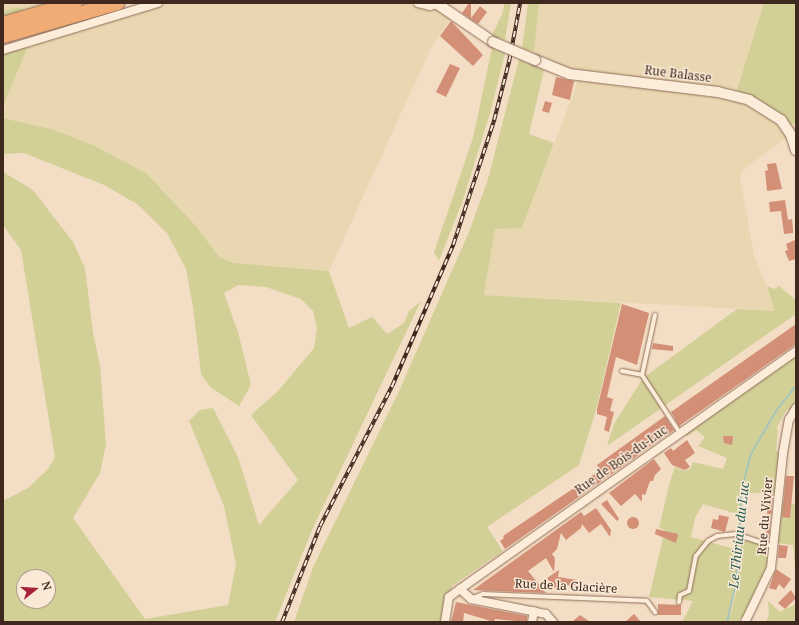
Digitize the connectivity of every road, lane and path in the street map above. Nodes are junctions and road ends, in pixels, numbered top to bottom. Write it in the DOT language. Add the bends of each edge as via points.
graph roads {
  1 [pos="75,3"];
  2 [pos="117,3"];
  3 [pos="158,3"];
  4 [pos="418,3"];
  5 [pos="437,4"];
  6 [pos="3,24"];
  7 [pos="3,36"];
  8 [pos="3,50"];
  9 [pos="796,150"];
  10 [pos="654,314"];
  11 [pos="796,351"];
  12 [pos="622,371"];
  13 [pos="642,375"];
  14 [pos="796,408"];
  15 [pos="680,433"];
  16 [pos="774,547"];
  17 [pos="460,589"];
  18 [pos="471,599"];
  19 [pos="679,602"];
  20 [pos="534,611"];
  21 [pos="655,612"];
  22 [pos="445,622"];
  23 [pos="532,622"];
  24 [pos="553,622"];
  25 [pos="745,622"];
  1 -- 6 [label="highway"];
  2 -- 7 [label="highway"];
  3 -- 8 [label="street"];
  4 -- 5 [label="street" via="430,6"];
  5 -- 9 [label="street, Rue Balasse, bridge" via="493,42 569,74 718,92 749,100 781,120 791,135"];
  10 -- 13 [label="lane"];
  11 -- 15 [label="street, Rue de Bois-du-Luc"];
  12 -- 13 [label="lane"];
  13 -- 15 [label="lane"];
  14 -- 16 [label="street, Rue du Vivier" via="789,420 783,453"];
  15 -- 17 [label="street, Rue de Bois-du-Luc"];
  16 -- 19 [label="lane" via="743,534 722,534 708,541 696,556 688,591 680,596"];
  16 -- 25 [label="street, Rue du Vivier" via="768,577"];
  17 -- 18 [label="street"];
  17 -- 22 [label="street, Rue de Bois-du-Luc" via="449,597"];
  18 -- 20 [label="street, Rue de la Glacière"];
  18 -- 21 [label="lane, Rue de la Glacière" via="483,594 646,601"];
  20 -- 23 [label="street"];
  20 -- 24 [label="street, Rue de la Glacière" via="546,614"];
}
